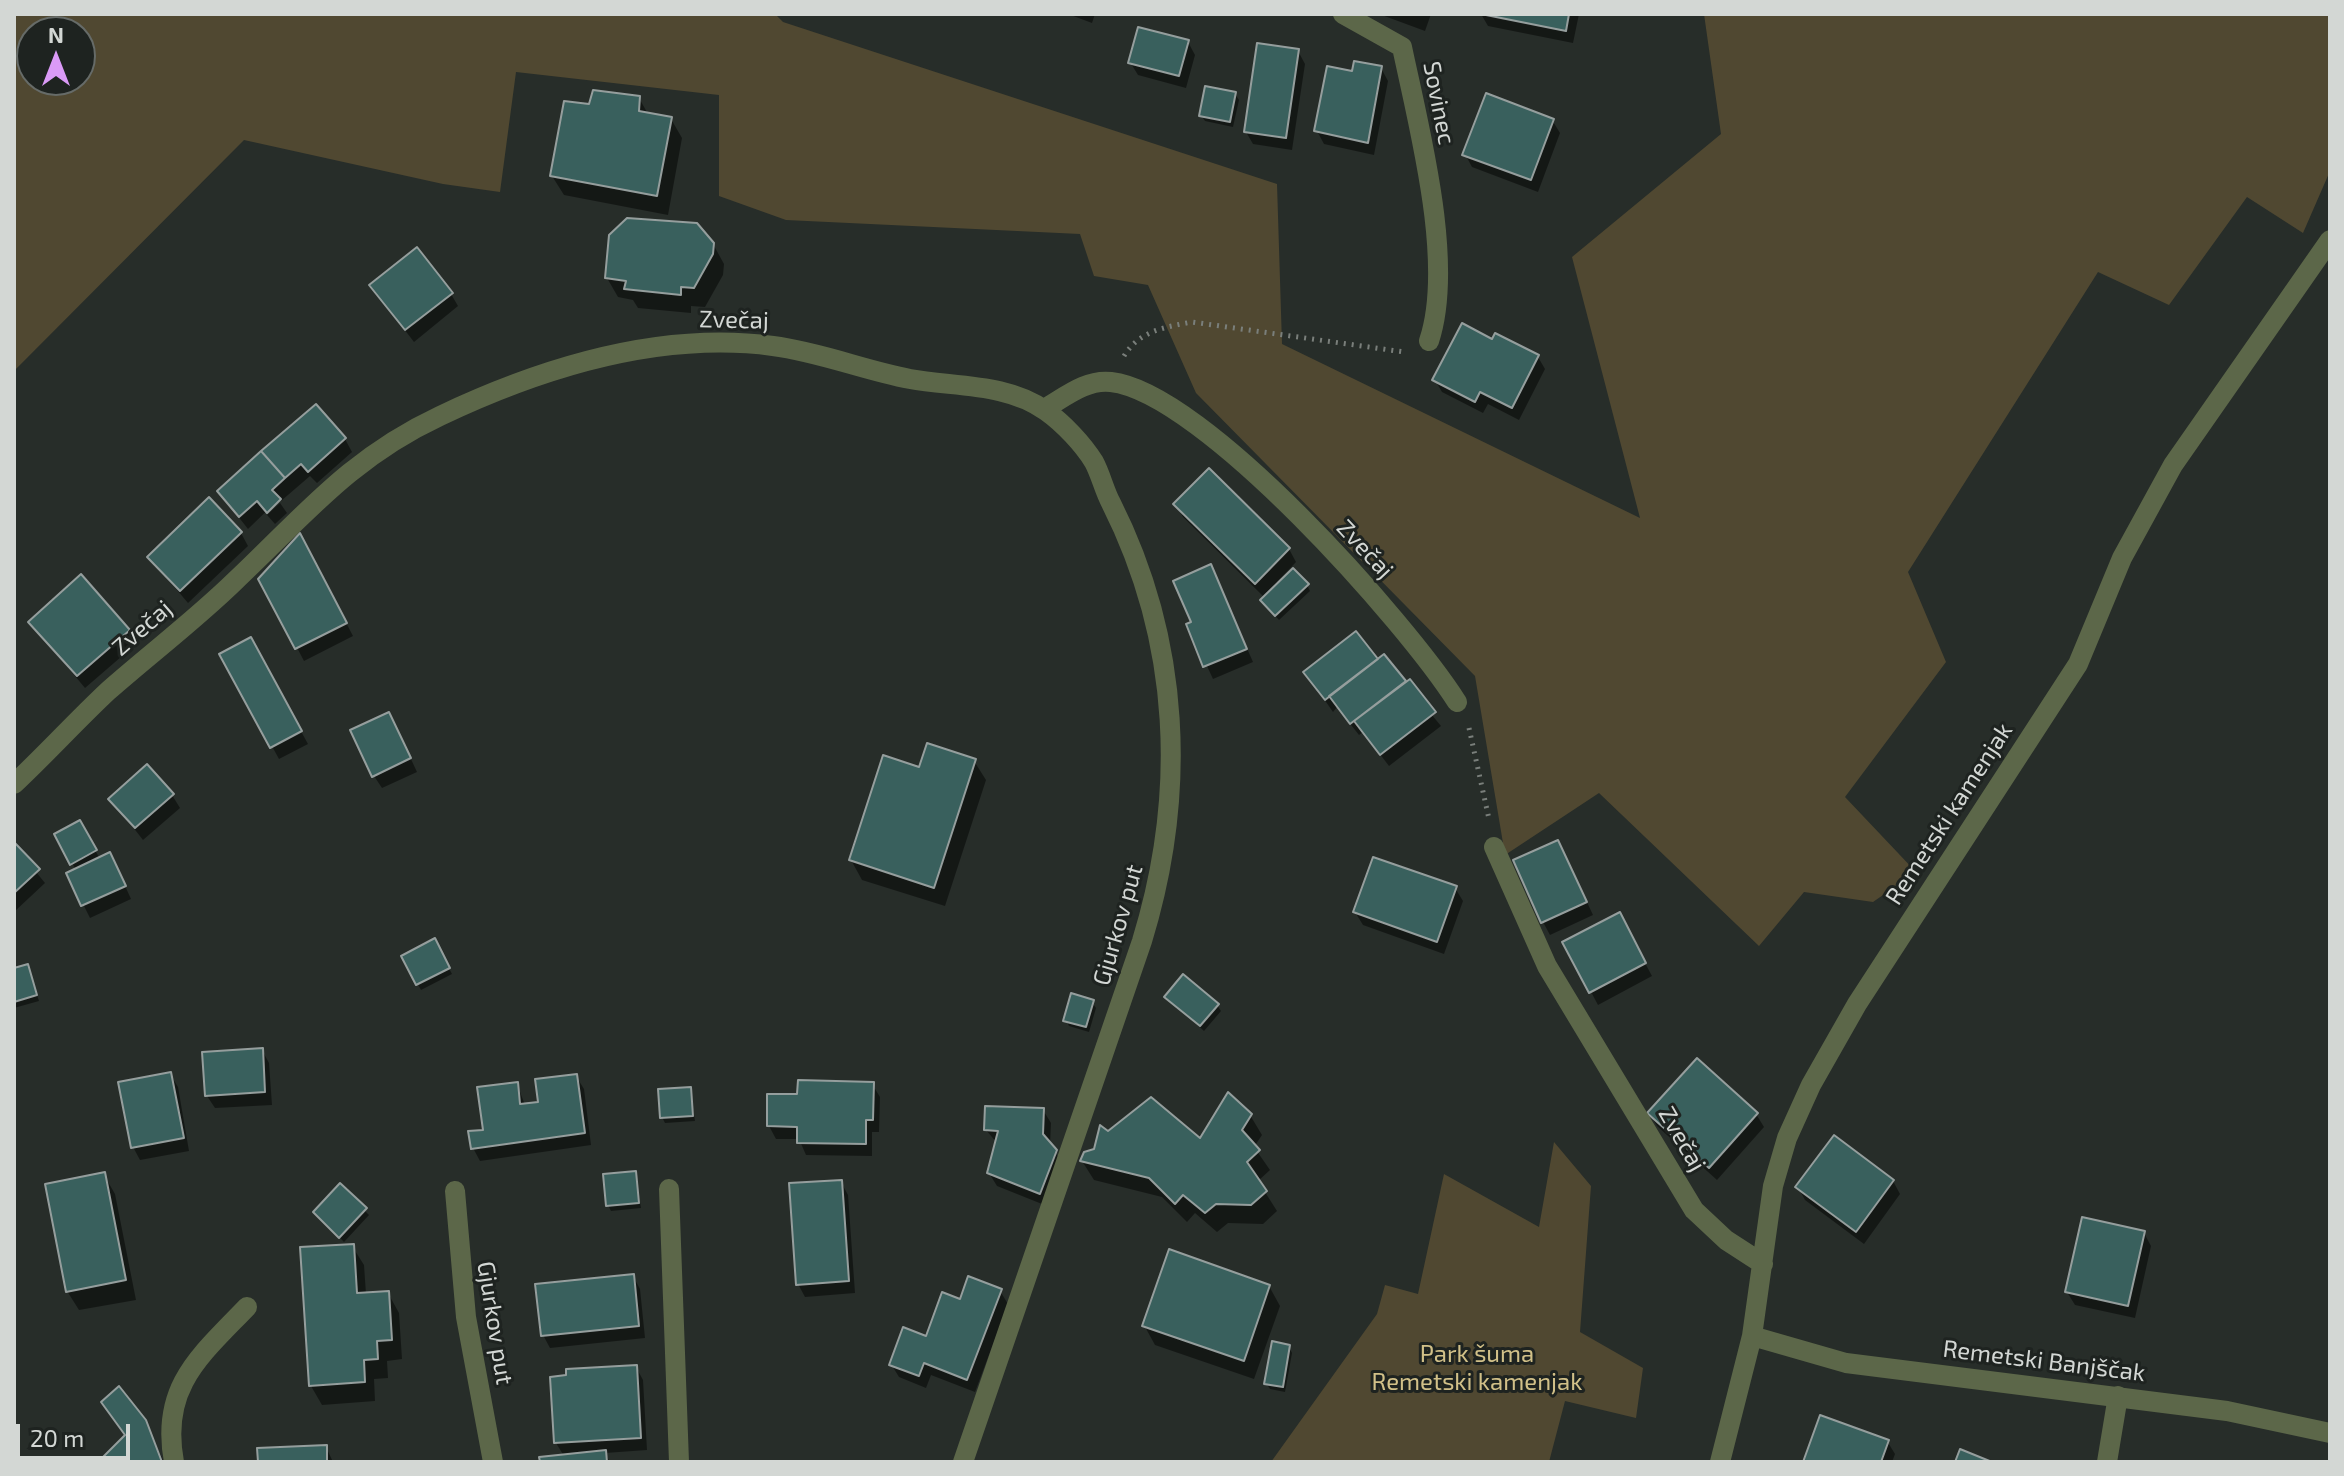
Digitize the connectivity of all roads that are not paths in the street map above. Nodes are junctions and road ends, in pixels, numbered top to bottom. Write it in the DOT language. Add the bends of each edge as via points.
graph roads {
  1 [pos="1343,14"];
  2 [pos="2330,240"];
  3 [pos="1429,341"];
  4 [pos="1044,409"];
  5 [pos="1457,702"];
  6 [pos="14,784"];
  7 [pos="1494,847"];
  8 [pos="669,1189"];
  9 [pos="455,1191"];
  10 [pos="1763,1264"];
  11 [pos="247,1307"];
  12 [pos="1752,1336"];
  13 [pos="2118,1396"];
  14 [pos="2330,1433"];
  15 [pos="174,1462"];
  16 [pos="493,1462"];
  17 [pos="679,1462"];
  18 [pos="963,1462"];
  19 [pos="1720,1462"];
  20 [pos="2107,1462"];
  1 -- 3 [label="street, Sovinec" via="1402,47 1435,236 1439,296"];
  2 -- 10 [label="street, Remetski kamenjak" via="2173,465 2122,558 2078,664 1826,1058 1787,1138 1773,1186"];
  4 -- 5 [label="street, Zvečaj" via="1082,386 1111,382 1199,424 1246,465 1405,629"];
  4 -- 6 [label="street, Zvečaj" via="1001,391 904,378 816,353 726,342 631,353 537,375 404,435 324,491 233,584 104,695"];
  4 -- 18 [label="street, Gjurkov put" via="1095,463 1141,571 1163,654 1171,804 1158,890 1133,971"];
  7 -- 10 [label="street, Zvečaj" via="1547,966 1694,1210"];
  8 -- 17 [label="street"];
  9 -- 16 [label="street, Gjurkov put" via="466,1317"];
  10 -- 12 [label="street, Remetski kamenjak"];
  11 -- 15 [label="street" via="194,1362 180,1385 170,1414"];
  12 -- 13 [label="street, Remetski Banjščak" via="1846,1363"];
  12 -- 19 [label="street, Remetski kamenjak"];
  13 -- 14 [label="street, Remetski Banjščak"];
  13 -- 20 [label="street"];
}
